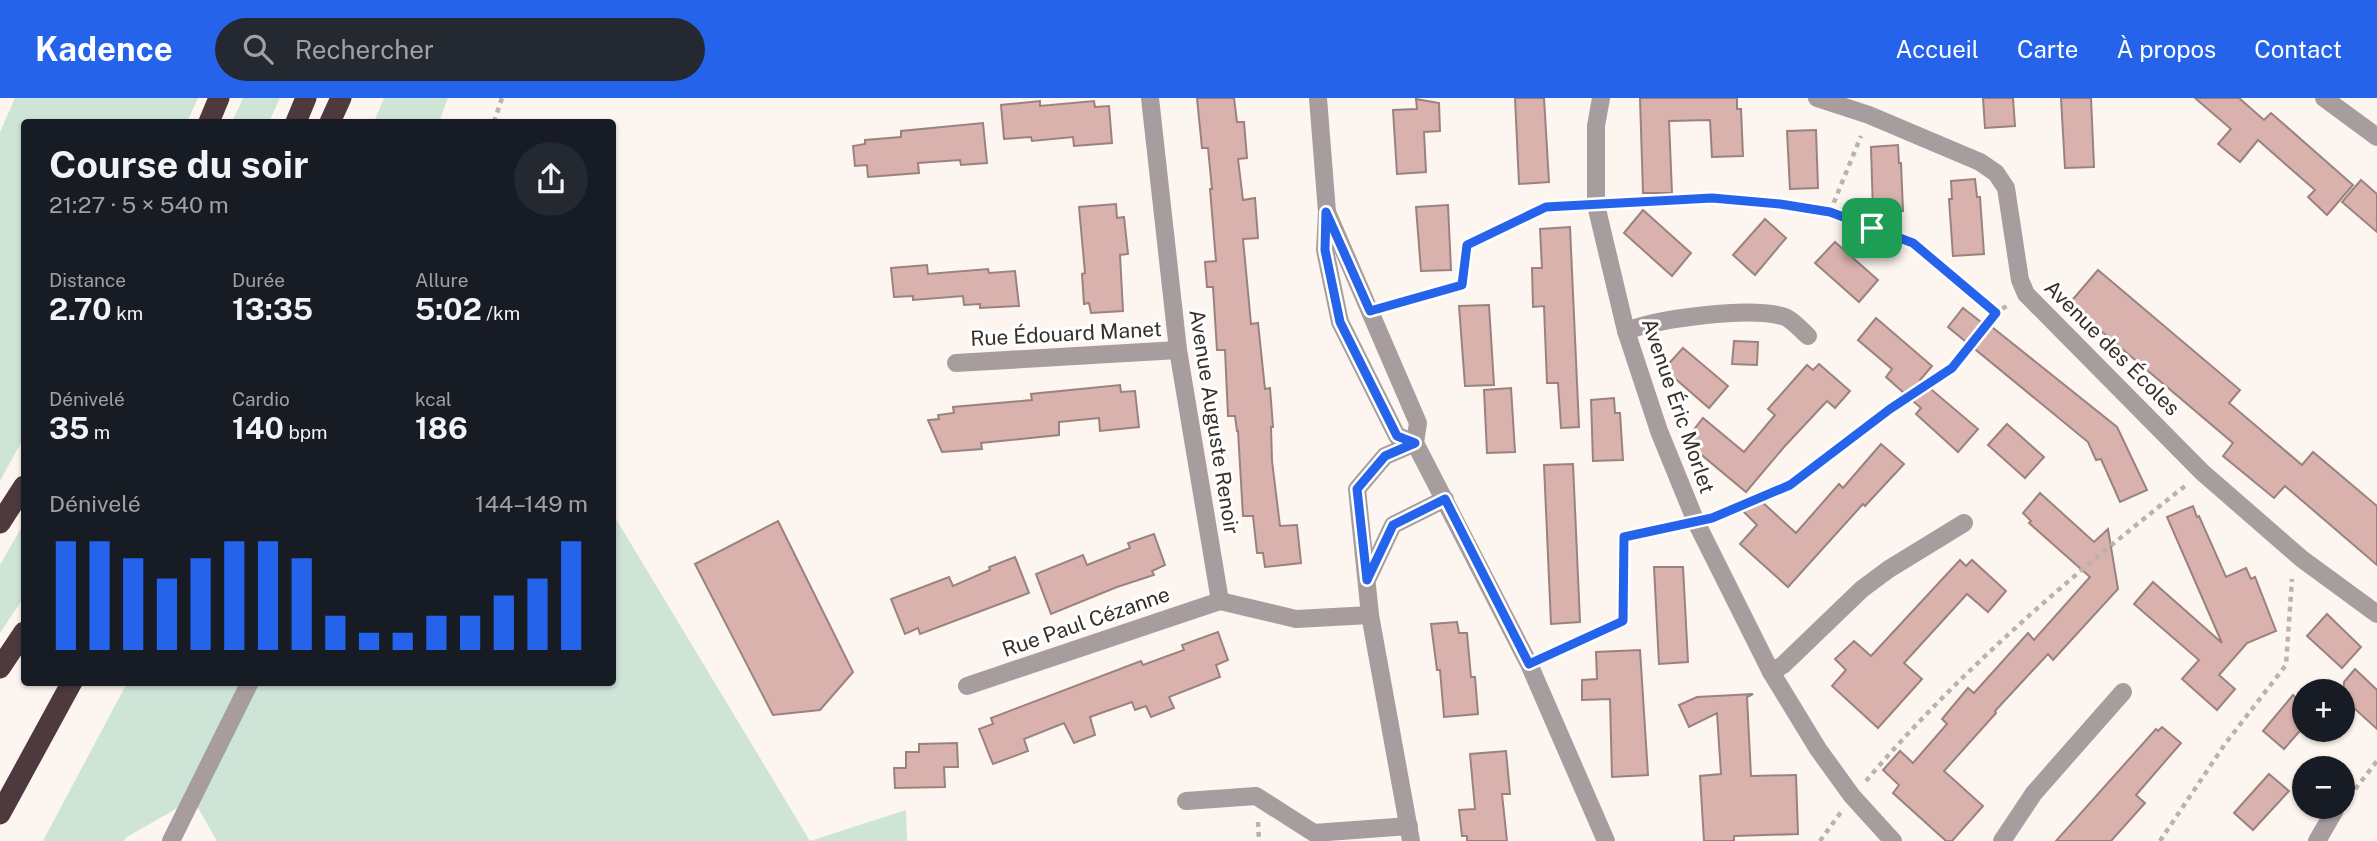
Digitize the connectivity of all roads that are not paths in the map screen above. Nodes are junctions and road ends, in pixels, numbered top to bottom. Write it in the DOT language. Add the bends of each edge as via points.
graph roads {
  1 [pos="219,98"];
  2 [pos="306,98"];
  3 [pos="341,98"];
  4 [pos="1150,98"];
  5 [pos="1318,98"];
  6 [pos="1601,98"];
  7 [pos="1818,98"];
  8 [pos="2324,98"];
  9 [pos="210,119"];
  10 [pos="297,119"];
  11 [pos="331,119"];
  12 [pos="2377,136"];
  13 [pos="1326,212"];
  14 [pos="1626,331"];
  15 [pos="1808,336"];
  16 [pos="1178,350"];
  17 [pos="956,363"];
  18 [pos="1415,443"];
  19 [pos="21,491"];
  20 [pos="1445,499"];
  21 [pos="0,523"];
  22 [pos="1964,523"];
  23 [pos="1367,580"];
  24 [pos="1220,601"];
  25 [pos="2377,614"];
  26 [pos="1370,615"];
  27 [pos="21,636"];
  28 [pos="0,668"];
  29 [pos="1770,672"];
  30 [pos="70,686"];
  31 [pos="248,686"];
  32 [pos="967,686"];
  33 [pos="2123,692"];
  34 [pos="1186,801"];
  35 [pos="0,814"];
  36 [pos="2331,819"];
  37 [pos="1410,834"];
  38 [pos="172,841"];
  39 [pos="1606,841"];
  40 [pos="1893,841"];
  41 [pos="2002,841"];
  42 [pos="2317,841"];
  1 -- 9 [label="highway"];
  2 -- 10 [label="highway"];
  3 -- 11 [label="highway"];
  4 -- 16 [label="street, Avenue Auguste Renoir"];
  5 -- 13 [label="street"];
  6 -- 14 [label="street, Avenue Éric Morlet" via="1596,126 1596,205"];
  7 -- 25 [label="street, Avenue des Écoles" via="1980,162 1996,173 2006,188 2026,294 2202,472 2302,559"];
  8 -- 12 [label="street"];
  13 -- 18 [label="street" via="1418,424"];
  13 -- 18 [label="street" via="1325,250 1340,322 1397,436"];
  14 -- 15 [label="street" via="1741,312 1785,316"];
  14 -- 29 [label="street, Avenue Éric Morlet" via="1696,522"];
  16 -- 17 [label="street, Rue Édouard Manet"];
  16 -- 24 [label="street, Avenue Auguste Renoir"];
  18 -- 20 [label="street"];
  18 -- 23 [label="street" via="1385,456 1357,489"];
  19 -- 21 [label="highway"];
  20 -- 23 [label="street" via="1393,525"];
  20 -- 39 [label="street" via="1529,664"];
  22 -- 29 [label="street" via="1862,589 1783,665"];
  23 -- 26 [label="street"];
  24 -- 26 [label="street" via="1296,619"];
  24 -- 32 [label="street, Rue Paul Cézanne"];
  26 -- 37 [label="street"];
  27 -- 28 [label="highway"];
  29 -- 40 [label="street, Avenue Éric Morlet" via="1852,796"];
  30 -- 35 [label="highway"];
  31 -- 38 [label="street"];
  33 -- 41 [label="street" via="2034,793"];
  34 -- 37 [label="street" via="1256,796 1314,833"];
  36 -- 42 [label="street"];
}
